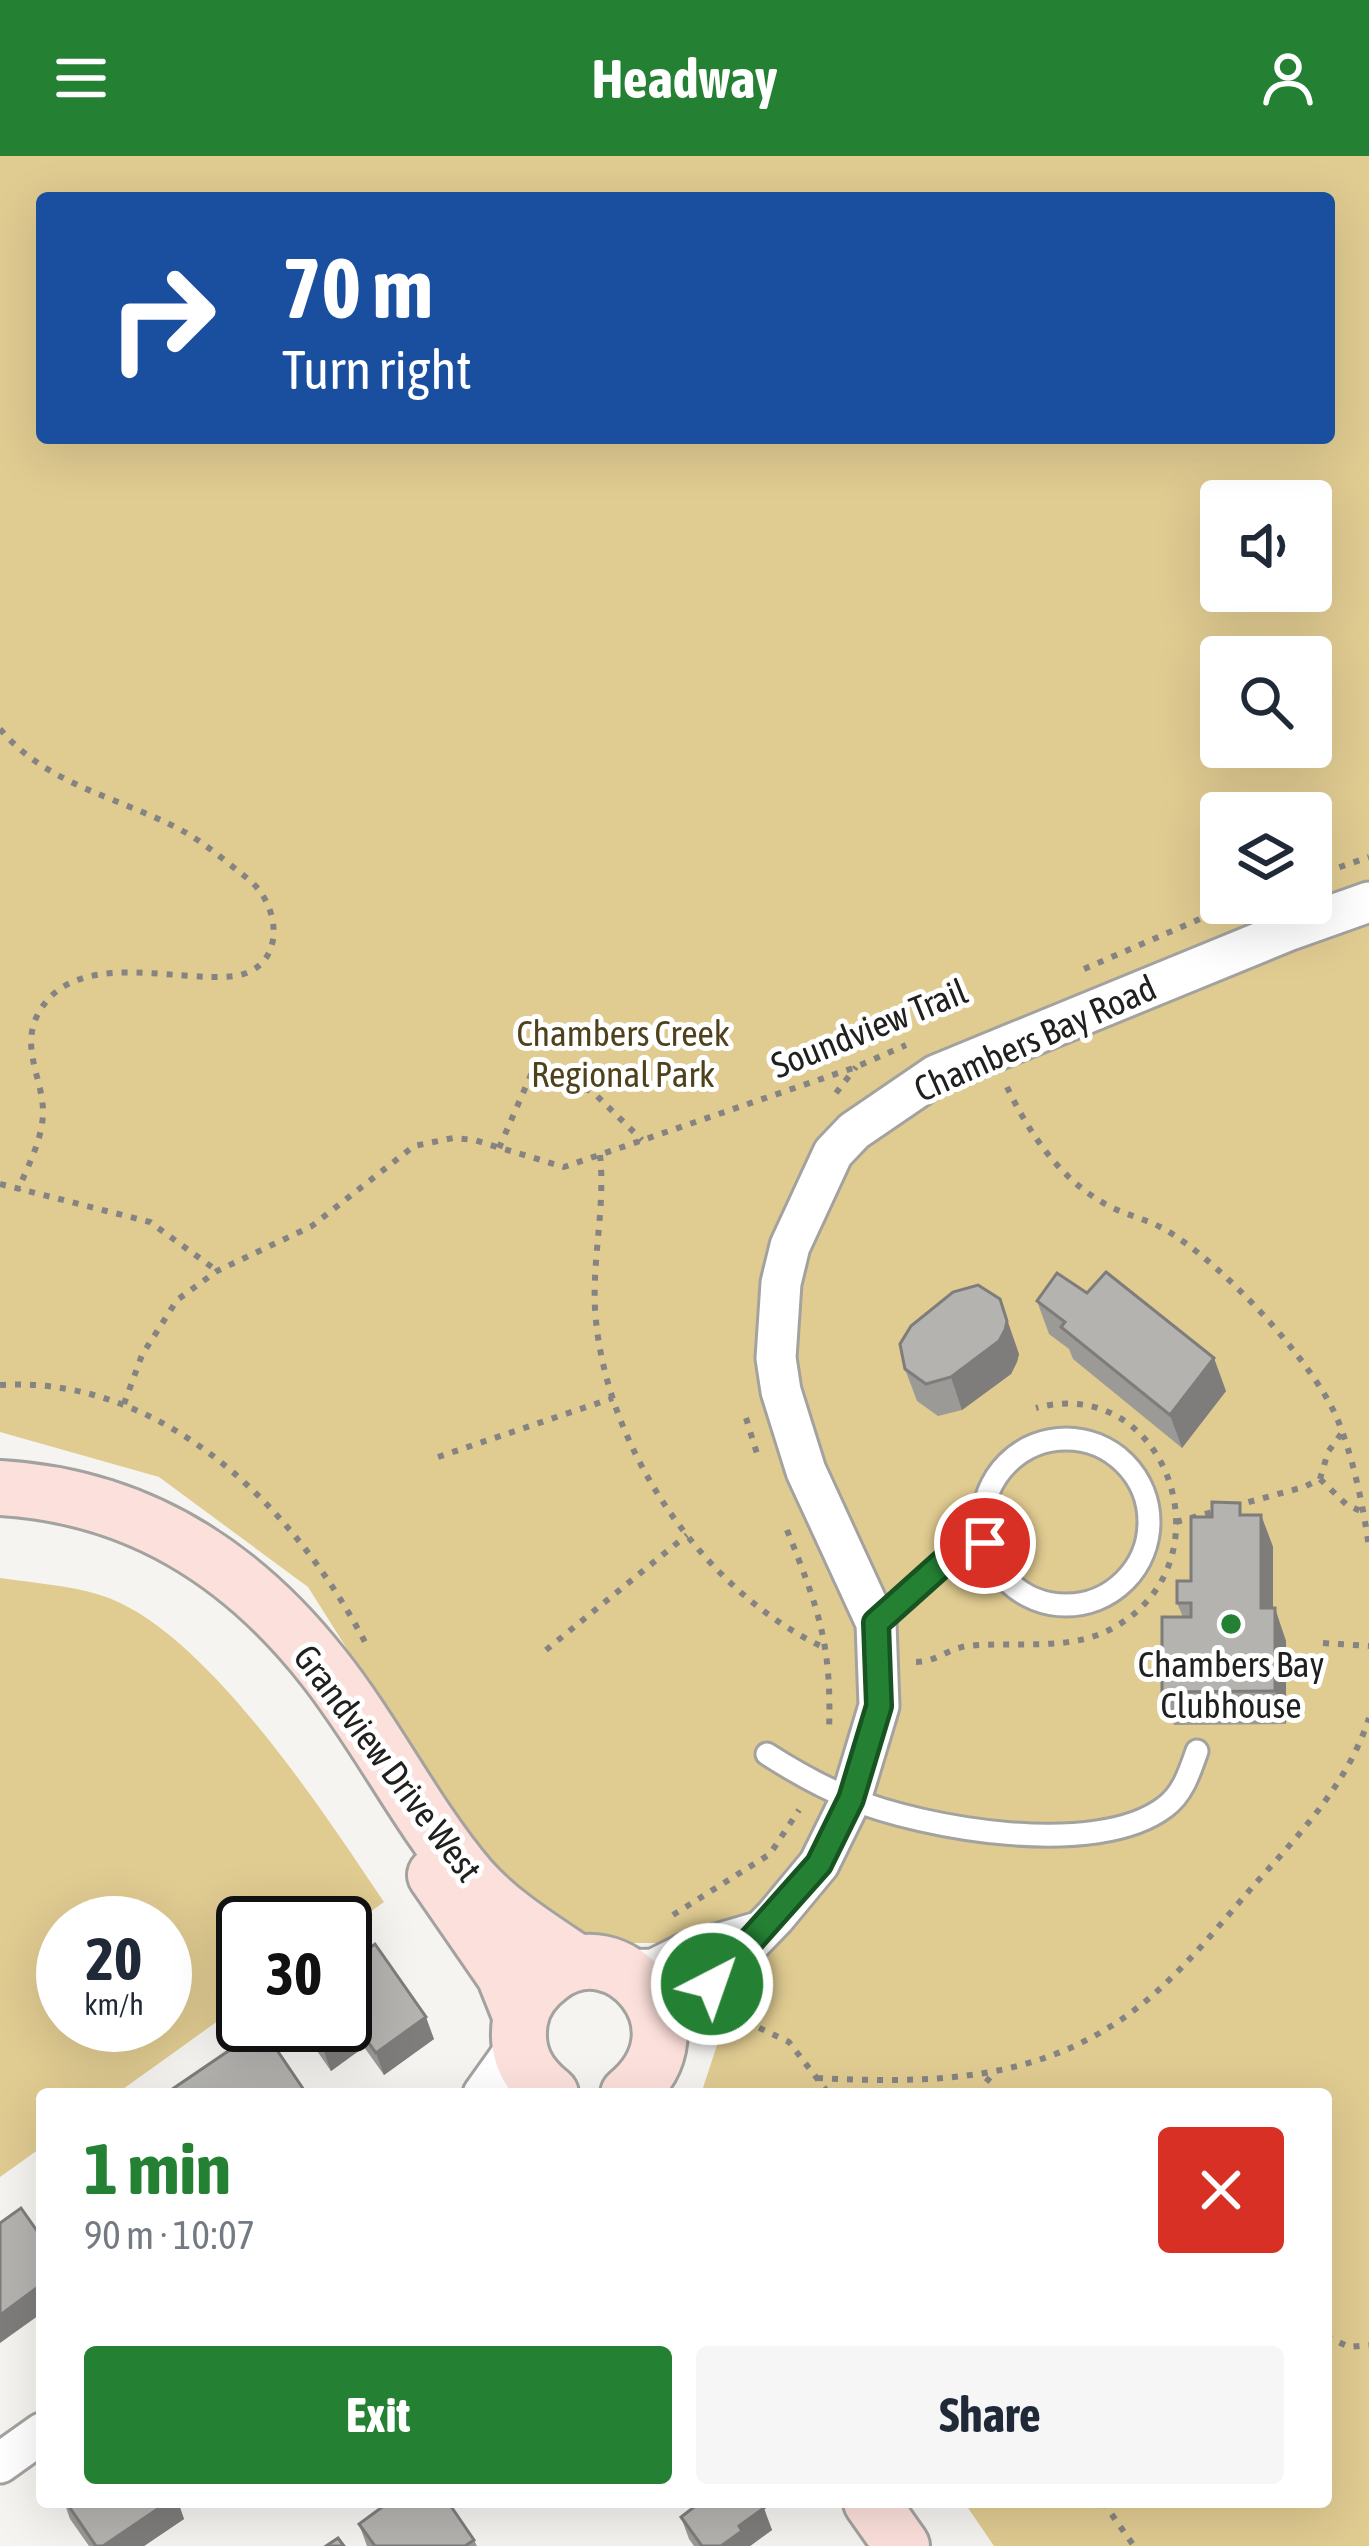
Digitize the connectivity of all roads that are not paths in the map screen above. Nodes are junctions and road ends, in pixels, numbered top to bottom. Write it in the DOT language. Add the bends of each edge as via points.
graph roads {
  1 [pos="1369,902"];
  2 [pos="1,1500"];
  3 [pos="985,1543"];
  4 [pos="876,1623"];
  5 [pos="1197,1751"];
  6 [pos="766,1754"];
  7 [pos="851,1799"];
  8 [pos="758,1932"];
  9 [pos="600,1967"];
  10 [pos="519,2030"];
  11 [pos="652,2071"];
  12 [pos="486,2088"];
  13 [pos="543,2088"];
  14 [pos="36,2437"];
  15 [pos="0,2463"];
  16 [pos="875,2508"];
  17 [pos="909,2508"];
  18 [pos="902,2546"];
  19 [pos="935,2546"];
  1 -- 4 [label="street, Chambers Bay Road" via="936,1075 833,1154 790,1246 776,1358 806,1471"];
  2 -- 9 [label="street, Grandview Drive West" via="48,1491 110,1506 227,1571 324,1668 472,1881 516,1920"];
  2 -- 10 [label="street, Grandview Drive West" via="152,1552 249,1620 504,1975"];
  3 -- 3 [label="lane" via="997,1568 1040,1601 1095,1600 1138,1564 1149,1511 1141,1485 1114,1455 1078,1439 1051,1440 1014,1458 989,1490"];
  3 -- 4 [label="lane" via="943,1563"];
  4 -- 7 [label="street, Chambers Bay Road" via="879,1706"];
  5 -- 7 [label="lane" via="1169,1805 1136,1824 1079,1837 977,1828"];
  6 -- 7 [label="lane"];
  7 -- 8 [label="street, Chambers Bay Road" via="819,1864"];
  8 -- 9 [label="street" via="654,1969"];
  8 -- 11 [label="street, Chambers Bay Road"];
  9 -- 10 [label="street" via="558,1970 536,1987"];
  9 -- 11 [label="street, Grandview Drive West" via="646,1990 660,2019"];
  10 -- 12 [label="street"];
  10 -- 13 [label="street, Grandview Drive West" via="533,2080"];
  14 -- 15 [label="street"];
  16 -- 18 [label="street"];
  17 -- 19 [label="street"];
}
